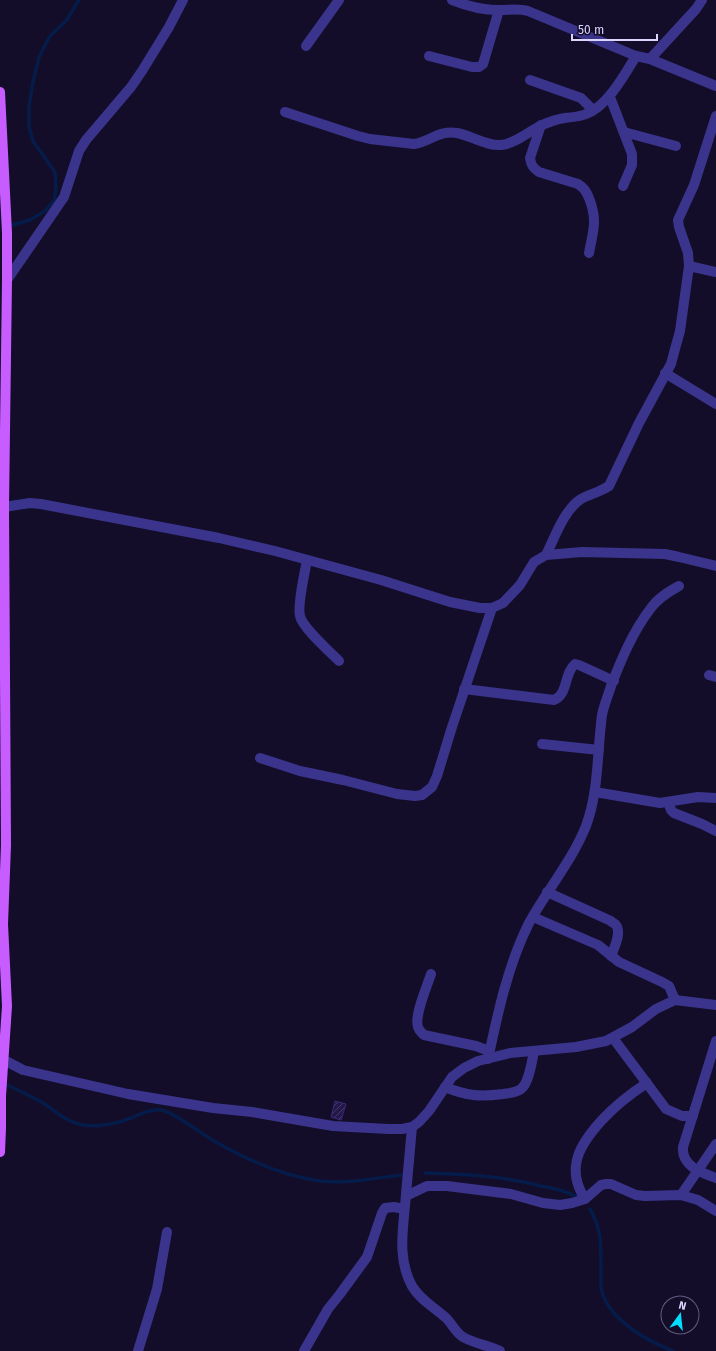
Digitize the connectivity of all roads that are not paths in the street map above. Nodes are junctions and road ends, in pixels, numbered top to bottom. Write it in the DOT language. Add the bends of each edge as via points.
graph roads {
  1 [pos="183,0"];
  2 [pos="339,0"];
  3 [pos="452,0"];
  4 [pos="702,0"];
  5 [pos="504,6"];
  6 [pos="306,46"];
  7 [pos="429,56"];
  8 [pos="636,56"];
  9 [pos="650,59"];
  10 [pos="530,80"];
  11 [pos="716,86"];
  12 [pos="0,92"];
  13 [pos="610,97"];
  14 [pos="593,110"];
  15 [pos="285,112"];
  16 [pos="716,116"];
  17 [pos="541,125"];
  18 [pos="624,132"];
  19 [pos="676,146"];
  20 [pos="623,186"];
  21 [pos="588,253"];
  22 [pos="688,266"];
  23 [pos="716,272"];
  24 [pos="7,280"];
  25 [pos="666,373"];
  26 [pos="716,404"];
  27 [pos="4,507"];
  28 [pos="546,555"];
  29 [pos="307,560"];
  30 [pos="716,566"];
  31 [pos="679,586"];
  32 [pos="492,608"];
  33 [pos="339,661"];
  34 [pos="614,681"];
  35 [pos="464,689"];
  36 [pos="542,744"];
  37 [pos="599,750"];
  38 [pos="260,758"];
  39 [pos="595,792"];
  40 [pos="716,798"];
  41 [pos="668,802"];
  42 [pos="716,831"];
  43 [pos="547,892"];
  44 [pos="533,917"];
  45 [pos="611,956"];
  46 [pos="431,974"];
  47 [pos="675,1000"];
  48 [pos="716,1005"];
  49 [pos="613,1038"];
  50 [pos="716,1041"];
  51 [pos="534,1051"];
  52 [pos="488,1055"];
  53 [pos="4,1060"];
  54 [pos="712,1068"];
  55 [pos="647,1083"];
  56 [pos="445,1087"];
  57 [pos="693,1116"];
  58 [pos="412,1127"];
  59 [pos="716,1144"];
  60 [pos="0,1152"];
  61 [pos="697,1171"];
  62 [pos="716,1178"];
  63 [pos="681,1195"];
  64 [pos="406,1196"];
  65 [pos="585,1199"];
  66 [pos="404,1209"];
  67 [pos="716,1212"];
  68 [pos="167,1232"];
  69 [pos="138,1351"];
  70 [pos="304,1351"];
  71 [pos="500,1351"];
  1 -- 24 [label="street" via="142,71 79,151 64,197"];
  2 -- 6 [label="street"];
  3 -- 5 [label="street" via="467,5"];
  4 -- 9 [label="street"];
  5 -- 7 [label="street" via="483,64 472,67"];
  5 -- 8 [label="street" via="528,11"];
  8 -- 9 [label="street"];
  8 -- 13 [label="street"];
  9 -- 11 [label="street"];
  10 -- 14 [label="street" via="581,98"];
  12 -- 24 [label="main road"];
  13 -- 14 [label="street"];
  13 -- 18 [label="street"];
  14 -- 17 [label="street" via="588,114 562,118"];
  15 -- 17 [label="street" via="370,139 414,144 440,134 458,133 494,145 502,145"];
  16 -- 22 [label="street" via="694,185 678,220 688,254"];
  17 -- 21 [label="street" via="530,158 533,169 578,184 586,191 595,214"];
  18 -- 19 [label="street"];
  18 -- 20 [label="street" via="633,160"];
  22 -- 23 [label="street"];
  22 -- 25 [label="street" via="680,331"];
  24 -- 27 [label="main road"];
  25 -- 26 [label="street"];
  25 -- 28 [label="street" via="609,486 572,506"];
  27 -- 29 [label="street" via="41,504 219,538"];
  27 -- 53 [label="main road" via="6,844 3,924 7,1006"];
  28 -- 30 [label="street" via="582,552 665,554"];
  28 -- 32 [label="street" via="534,562 520,585 503,603"];
  29 -- 32 [label="street" via="450,602"];
  29 -- 33 [label="street" via="300,616"];
  31 -- 34 [label="street" via="659,599 645,616"];
  32 -- 35 [label="street"];
  34 -- 35 [label="street" via="575,664 570,670 562,694 554,700"];
  34 -- 37 [label="street" via="602,713"];
  35 -- 38 [label="street" via="437,776 432,787 422,795 397,794 300,771"];
  36 -- 37 [label="street"];
  37 -- 39 [label="street"];
  39 -- 41 [label="street" via="649,802"];
  39 -- 43 [label="street" via="582,836"];
  40 -- 41 [label="street" via="698,797"];
  41 -- 42 [label="street" via="674,813"];
  43 -- 44 [label="street"];
  43 -- 45 [label="street" via="616,925 618,936"];
  44 -- 45 [label="street" via="598,945"];
  44 -- 52 [label="street" via="513,960"];
  45 -- 47 [label="street" via="668,986"];
  46 -- 52 [label="street" via="419,1011 420,1031 424,1035 476,1046"];
  47 -- 48 [label="street"];
  47 -- 49 [label="street" via="656,1009"];
  49 -- 51 [label="street" via="592,1045"];
  49 -- 55 [label="street"];
  50 -- 54 [label="street"];
  51 -- 52 [label="street"];
  51 -- 56 [label="street" via="523,1086 513,1093 480,1096"];
  52 -- 56 [label="street" via="464,1068 452,1077"];
  53 -- 58 [label="street" via="23,1070 112,1091 213,1108 346,1127 388,1130"];
  53 -- 60 [label="main road"];
  54 -- 57 [label="street"];
  55 -- 57 [label="street" via="666,1109 682,1116"];
  55 -- 65 [label="street" via="607,1114 580,1148 575,1169 579,1188"];
  56 -- 58 [label="street" via="430,1111"];
  57 -- 61 [label="street" via="682,1154"];
  58 -- 64 [label="street"];
  59 -- 61 [label="street"];
  61 -- 62 [label="street"];
  61 -- 63 [label="street"];
  63 -- 65 [label="street" via="640,1195 606,1184"];
  63 -- 67 [label="street" via="698,1200"];
  64 -- 65 [label="street" via="427,1186 447,1186 504,1193 560,1206"];
  64 -- 66 [label="street"];
  66 -- 70 [label="street" via="385,1208 367,1257 328,1309"];
  66 -- 71 [label="street" via="402,1257 412,1287 469,1340"];
  68 -- 69 [label="street" via="158,1289"];
}
